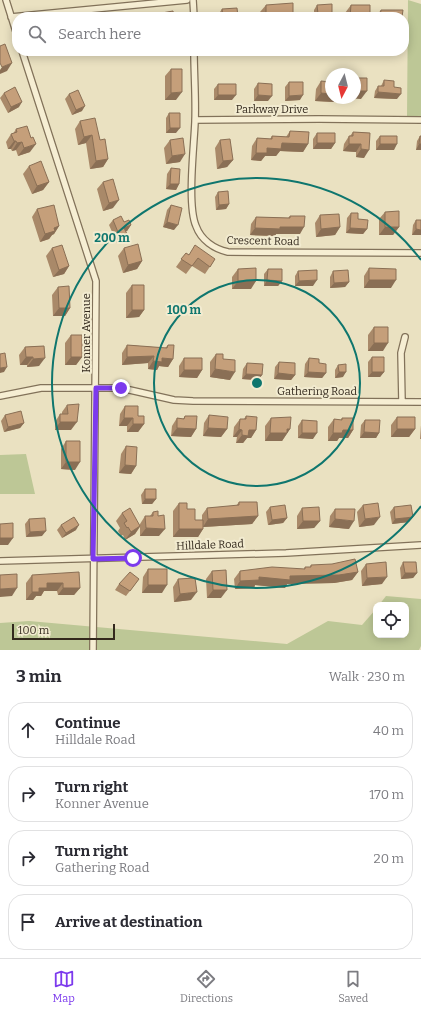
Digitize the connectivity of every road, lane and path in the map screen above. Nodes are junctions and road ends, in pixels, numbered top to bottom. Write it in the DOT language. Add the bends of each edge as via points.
graph roads {
  1 [pos="6,0"];
  2 [pos="187,0"];
  3 [pos="193,0"];
  4 [pos="63,12"];
  5 [pos="194,12"];
  6 [pos="11,17"];
  7 [pos="12,20"];
  8 [pos="24,56"];
  9 [pos="194,56"];
  10 [pos="195,120"];
  11 [pos="421,120"];
  12 [pos="421,253"];
  13 [pos="405,337"];
  14 [pos="96,388"];
  15 [pos="0,396"];
  16 [pos="402,402"];
  17 [pos="421,402"];
  18 [pos="421,545"];
  19 [pos="93,559"];
  20 [pos="0,561"];
  21 [pos="93,650"];
  1 -- 6 [label="street"];
  2 -- 4 [label="street"];
  3 -- 5 [label="street"];
  6 -- 7 [label="street"];
  8 -- 14 [label="street, Konner Avenue" via="96,281"];
  9 -- 10 [label="street, Crescent Road"];
  10 -- 11 [label="street, Parkway Drive"];
  10 -- 12 [label="street, Crescent Road" via="193,218 201,235 215,248 233,252"];
  13 -- 16 [label="street" via="401,353"];
  14 -- 15 [label="street, Gathering Road" via="40,388"];
  14 -- 16 [label="street, Gathering Road" via="121,388 174,400 193,401"];
  14 -- 19 [label="street, Konner Avenue"];
  16 -- 17 [label="street, Gathering Road"];
  18 -- 19 [label="street, Hilldale Road" via="286,553"];
  19 -- 20 [label="street, Hilldale Road"];
  19 -- 21 [label="street, Konner Avenue"];
}
